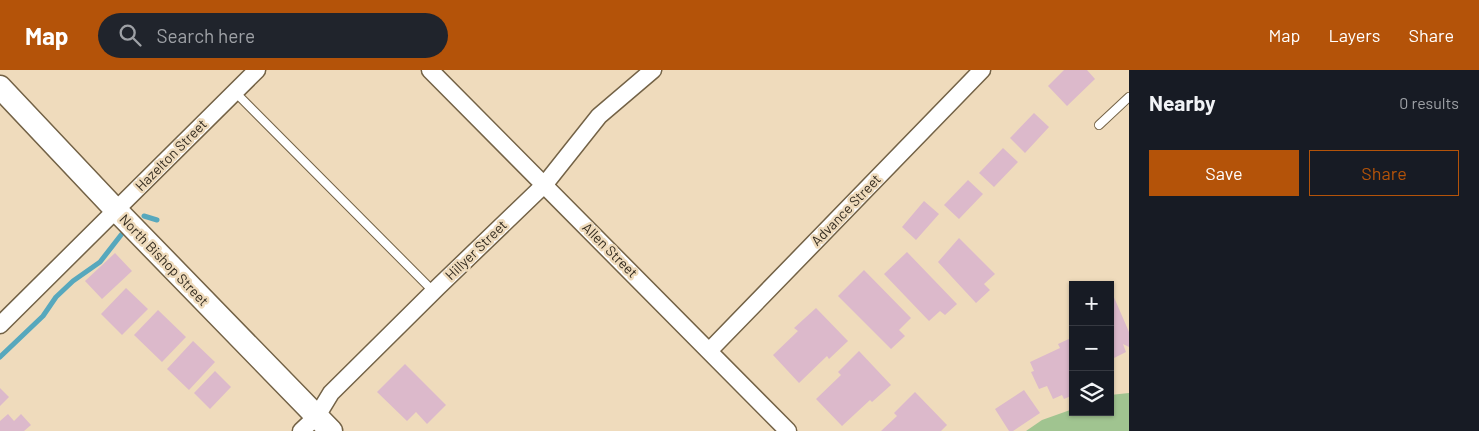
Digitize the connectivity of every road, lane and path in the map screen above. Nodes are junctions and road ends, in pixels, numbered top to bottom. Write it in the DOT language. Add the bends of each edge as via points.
graph roads {
  1 [pos="257,70"];
  2 [pos="430,70"];
  3 [pos="653,70"];
  4 [pos="982,70"];
  5 [pos="0,87"];
  6 [pos="235,92"];
  7 [pos="1129,97"];
  8 [pos="1098,125"];
  9 [pos="545,184"];
  10 [pos="116,210"];
  11 [pos="434,291"];
  12 [pos="0,326"];
  13 [pos="710,350"];
  14 [pos="316,426"];
  15 [pos="788,431"];
  1 -- 6 [label="street, Hazelton Street"];
  2 -- 9 [label="street, Allen Street"];
  3 -- 9 [label="street, Hillyer Street" via="599,116"];
  4 -- 13 [label="street, Advance Street"];
  5 -- 10 [label="street, North Bishop Street"];
  6 -- 10 [label="street, Hazelton Street"];
  6 -- 11 [label="lane"];
  7 -- 8 [label="lane"];
  9 -- 11 [label="street, Hillyer Street"];
  9 -- 13 [label="street, Allen Street"];
  10 -- 12 [label="street, Hazelton Street"];
  10 -- 14 [label="street, North Bishop Street"];
  11 -- 14 [label="street, Hillyer Street" via="331,393"];
  13 -- 15 [label="street, Allen Street"];
}
